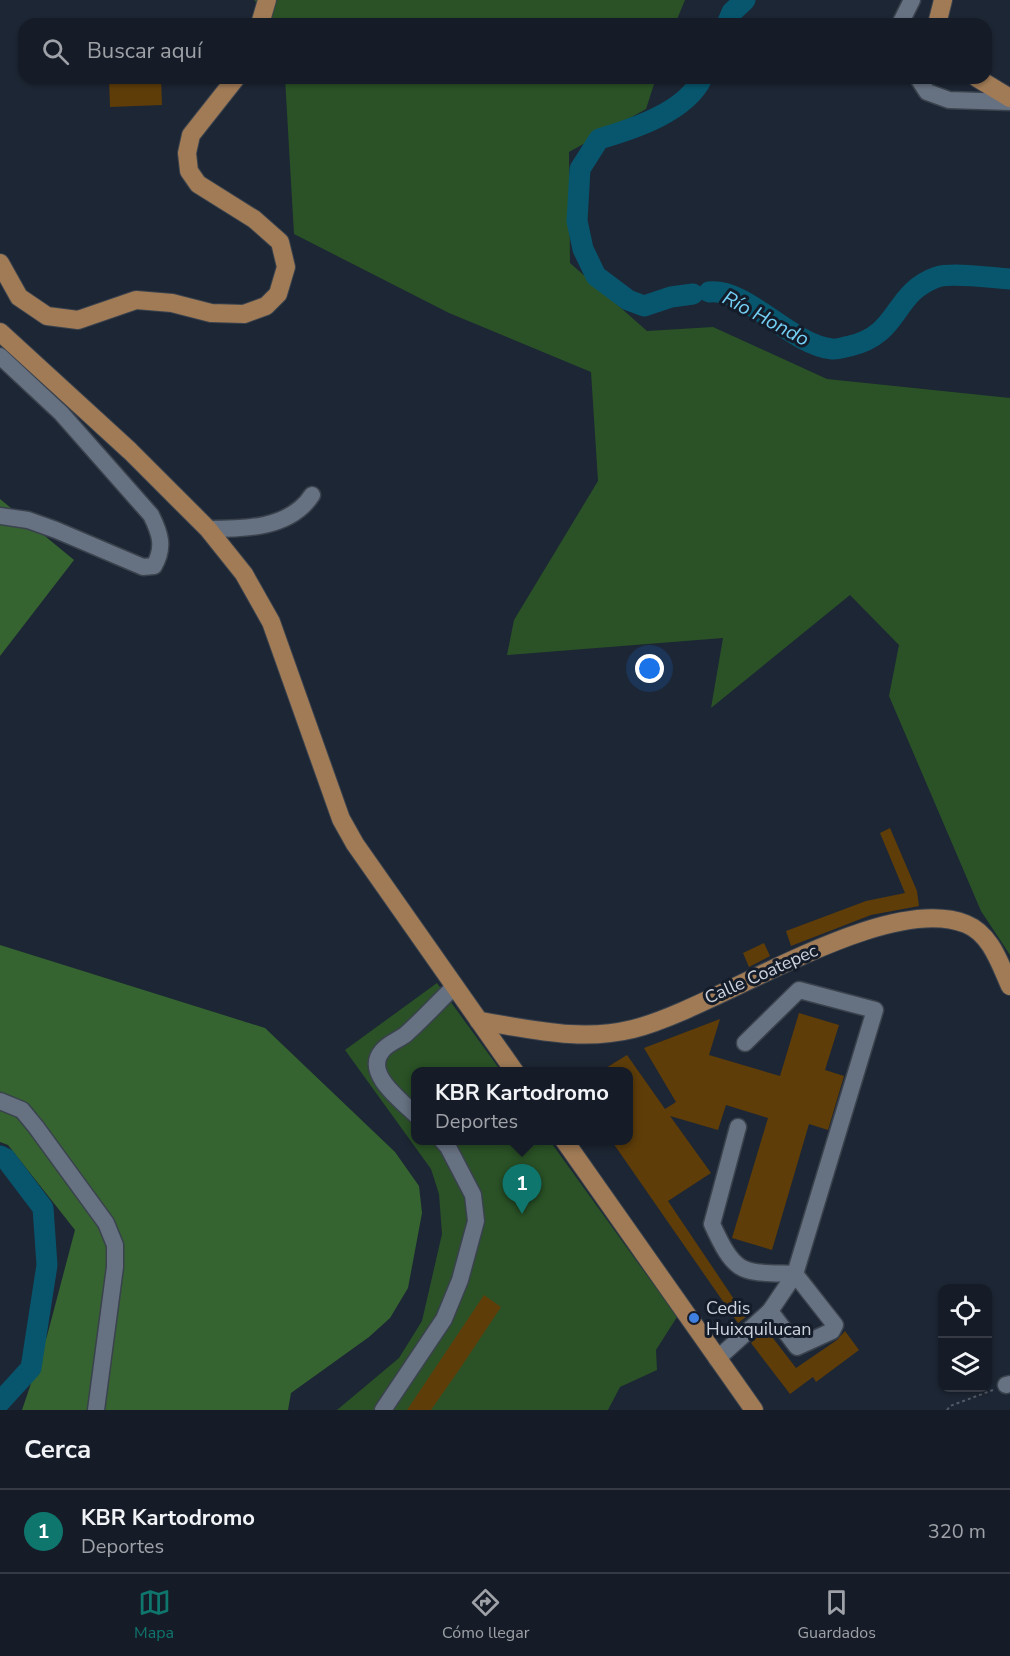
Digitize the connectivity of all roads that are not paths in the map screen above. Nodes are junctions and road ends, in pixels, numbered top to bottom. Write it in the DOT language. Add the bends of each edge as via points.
graph roads {
  1 [pos="267,0"];
  2 [pos="912,0"];
  3 [pos="943,0"];
  4 [pos="262,18"];
  5 [pos="903,18"];
  6 [pos="938,18"];
  7 [pos="231,84"];
  8 [pos="922,84"];
  9 [pos="987,84"];
  10 [pos="1010,98"];
  11 [pos="1010,102"];
  12 [pos="0,263"];
  13 [pos="0,332"];
  14 [pos="0,357"];
  15 [pos="74,398"];
  16 [pos="61,413"];
  17 [pos="312,495"];
  18 [pos="0,516"];
  19 [pos="208,529"];
  20 [pos="455,986"];
  21 [pos="1010,986"];
  22 [pos="479,1021"];
  23 [pos="745,1043"];
  24 [pos="512,1067"];
  25 [pos="0,1101"];
  26 [pos="411,1110"];
  27 [pos="738,1127"];
  28 [pos="446,1145"];
  29 [pos="567,1145"];
  30 [pos="795,1274"];
  31 [pos="770,1311"];
  32 [pos="717,1359"];
  33 [pos="96,1410"];
  34 [pos="383,1410"];
  35 [pos="754,1410"];
  1 -- 4 [label="main road"];
  2 -- 5 [label="street"];
  3 -- 6 [label="main road"];
  7 -- 12 [label="main road" via="191,135 189,171 198,184 254,219 280,242 286,267 278,294 266,306 244,314 211,313 172,303 136,300 78,320 47,316 19,297"];
  8 -- 11 [label="street" via="927,92 949,100"];
  9 -- 10 [label="main road"];
  13 -- 15 [label="main road"];
  14 -- 16 [label="street"];
  15 -- 16 [label="street"];
  15 -- 19 [label="main road"];
  16 -- 18 [label="street" via="151,515 159,531 159,558 154,566 143,567 28,520"];
  17 -- 19 [label="street" via="303,509 275,522 248,529"];
  19 -- 20 [label="main road" via="244,573 271,622 341,819"];
  20 -- 22 [label="main road"];
  20 -- 26 [label="street" via="404,1036 382,1051 378,1060 378,1072 387,1087"];
  21 -- 22 [label="main road, Calle Coatepec" via="992,947 980,933 967,924 933,917 834,941 633,1029 579,1036"];
  22 -- 24 [label="main road"];
  23 -- 30 [label="street" via="800,990 875,1010"];
  25 -- 33 [label="street" via="22,1110 36,1127 106,1223 115,1245"];
  27 -- 30 [label="street" via="712,1224 736,1266 749,1272"];
  28 -- 34 [label="street" via="473,1195 476,1221 460,1280 444,1319"];
  29 -- 32 [label="main road"];
  30 -- 31 [label="street"];
  30 -- 31 [label="street" via="834,1321 834,1328 801,1347 794,1346"];
  31 -- 32 [label="street"];
  32 -- 35 [label="main road"];
}
